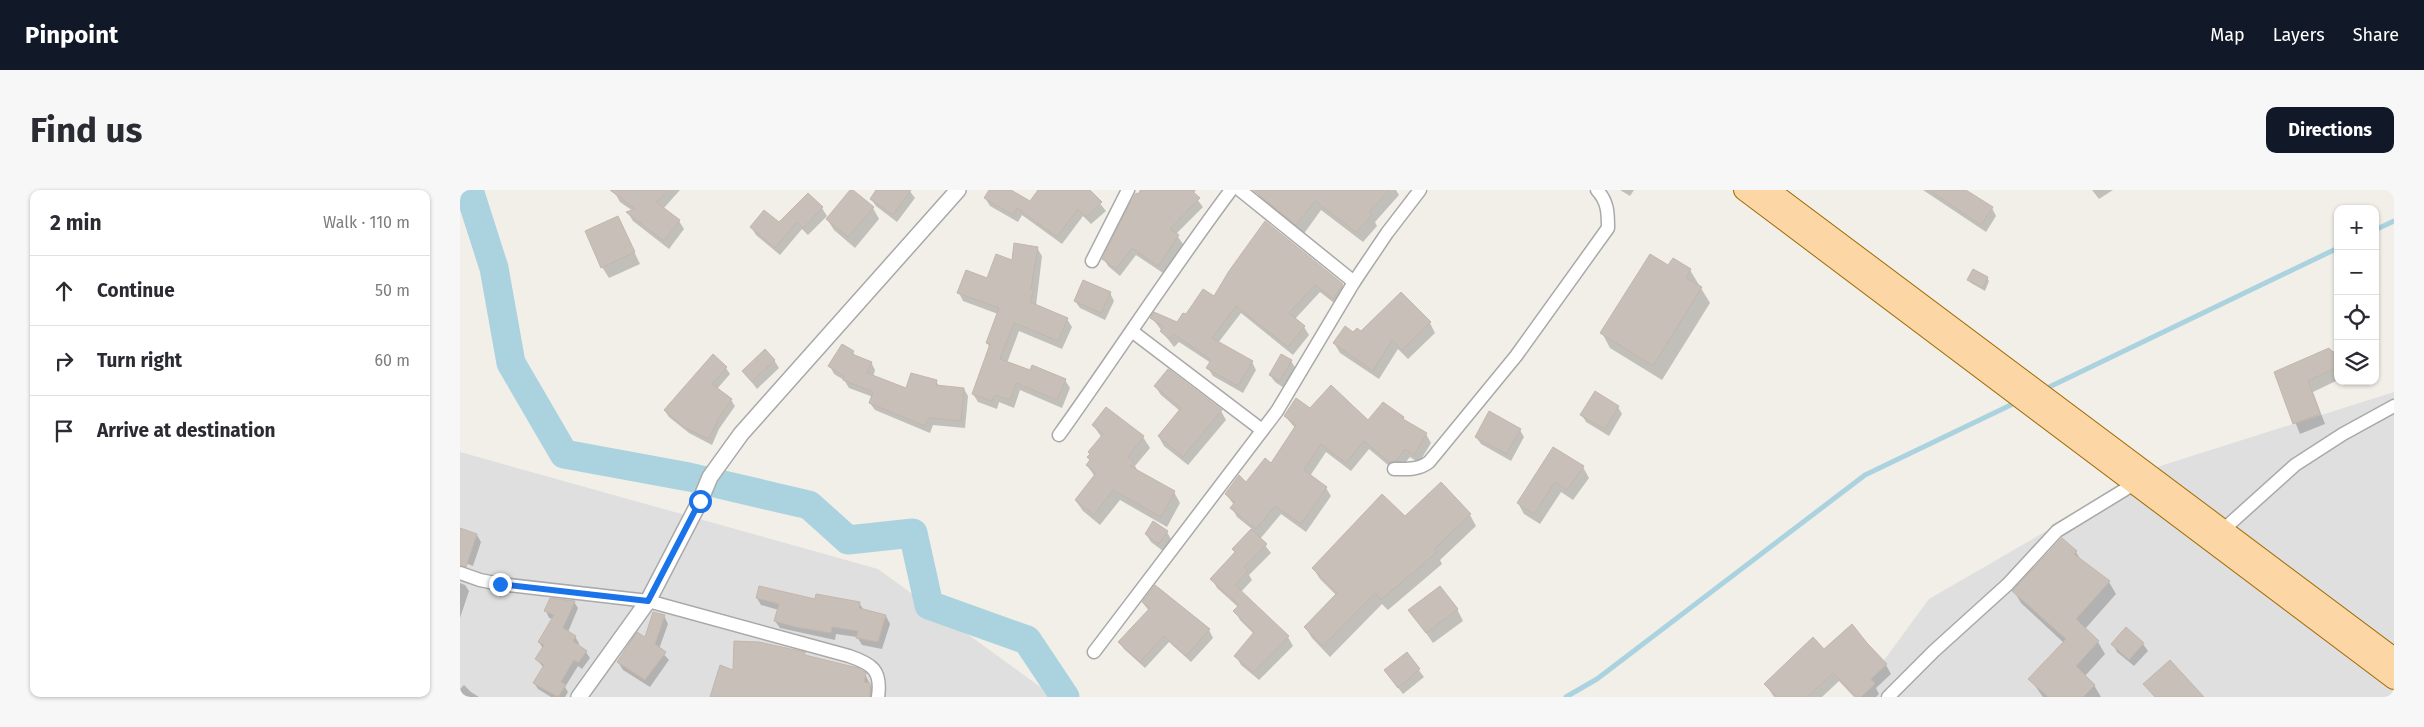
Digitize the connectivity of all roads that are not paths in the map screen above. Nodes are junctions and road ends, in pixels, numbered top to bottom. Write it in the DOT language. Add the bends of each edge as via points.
graph roads {
  1 [pos="958,190"];
  2 [pos="1128,190"];
  3 [pos="1231,190"];
  4 [pos="1240,190"];
  5 [pos="1420,190"];
  6 [pos="1597,190"];
  7 [pos="1744,190"];
  8 [pos="1769,190"];
  9 [pos="1092,260"];
  10 [pos="1354,282"];
  11 [pos="1133,332"];
  12 [pos="2394,406"];
  13 [pos="1262,430"];
  14 [pos="1059,435"];
  15 [pos="1394,469"];
  16 [pos="2134,484"];
  17 [pos="2224,529"];
  18 [pos="460,573"];
  19 [pos="648,601"];
  20 [pos="1094,652"];
  21 [pos="2394,658"];
  22 [pos="2394,679"];
  23 [pos="578,697"];
  24 [pos="878,697"];
  25 [pos="1888,697"];
  1 -- 19 [label="street" via="741,434 710,477"];
  2 -- 9 [label="street"];
  3 -- 11 [label="street" via="1172,269"];
  4 -- 10 [label="street"];
  5 -- 10 [label="street"];
  6 -- 15 [label="street" via="1604,197 1608,228 1516,356 1429,462 1423,467"];
  7 -- 16 [label="main road"];
  8 -- 17 [label="main road"];
  10 -- 13 [label="street"];
  11 -- 13 [label="street"];
  11 -- 14 [label="street"];
  12 -- 17 [label="street" via="2295,464"];
  13 -- 20 [label="street"];
  16 -- 22 [label="main road"];
  16 -- 25 [label="street" via="2057,531 2008,584"];
  17 -- 21 [label="main road"];
  18 -- 19 [label="street" via="500,584"];
  19 -- 23 [label="street"];
  19 -- 24 [label="street" via="866,662 879,678"];
}
